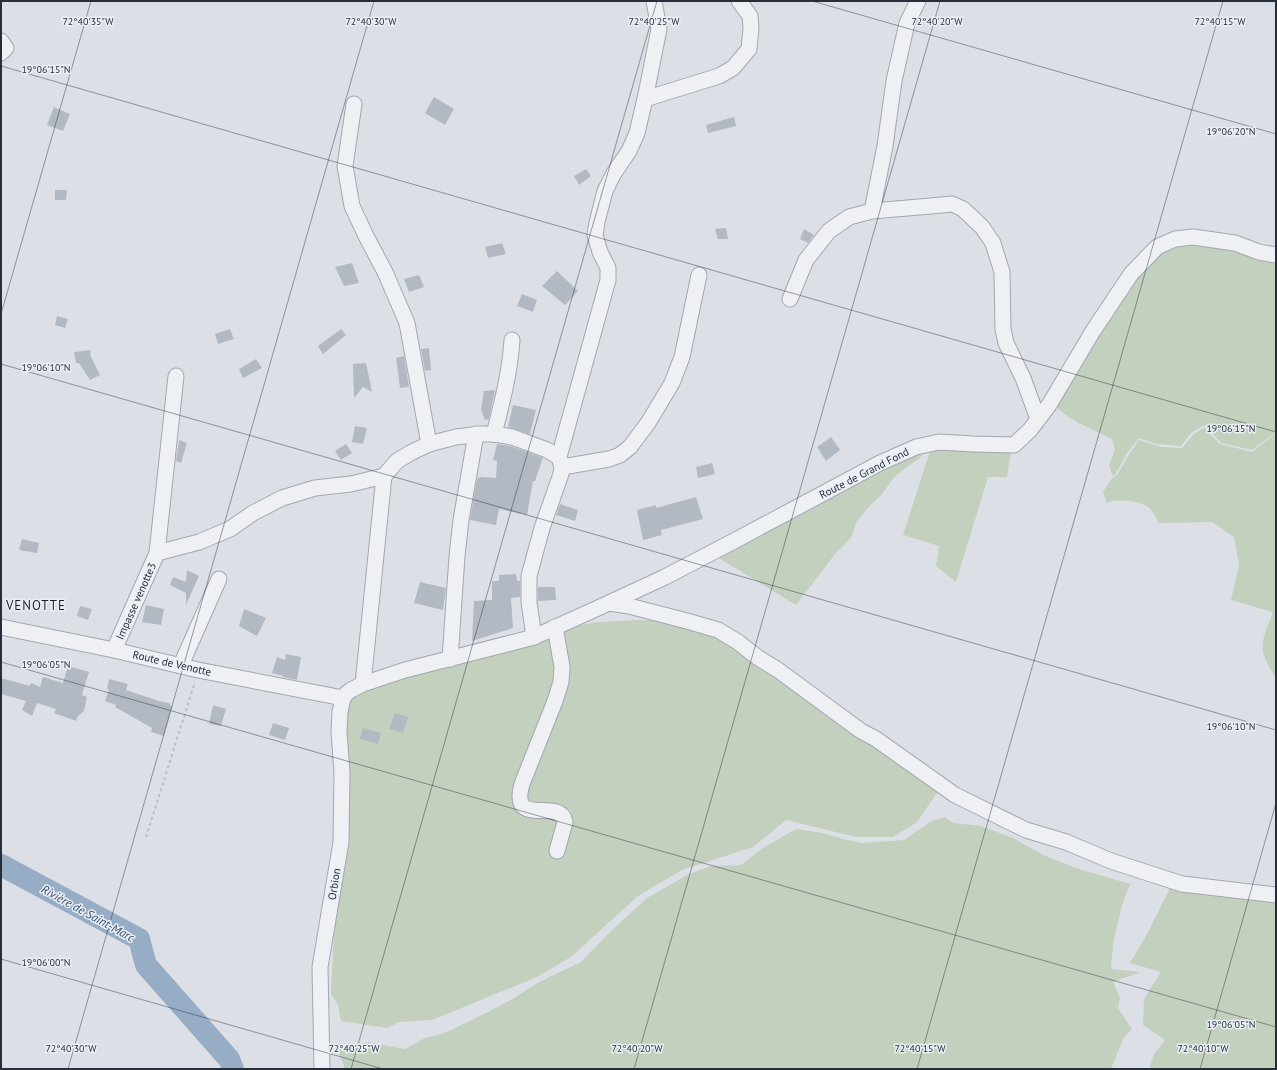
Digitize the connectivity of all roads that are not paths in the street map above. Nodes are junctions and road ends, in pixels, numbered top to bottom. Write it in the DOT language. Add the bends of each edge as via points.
graph roads {
  1 [pos="654,1"];
  2 [pos="739,1"];
  3 [pos="918,1"];
  4 [pos="1,41"];
  5 [pos="1,53"];
  6 [pos="645,99"];
  7 [pos="354,104"];
  8 [pos="872,211"];
  9 [pos="1276,255"];
  10 [pos="699,275"];
  11 [pos="790,299"];
  12 [pos="512,340"];
  13 [pos="176,376"];
  14 [pos="1038,420"];
  15 [pos="476,434"];
  16 [pos="494,434"];
  17 [pos="429,444"];
  18 [pos="560,462"];
  19 [pos="384,476"];
  20 [pos="157,553"];
  21 [pos="219,578"];
  22 [pos="609,603"];
  23 [pos="1,627"];
  24 [pos="555,627"];
  25 [pos="534,637"];
  26 [pos="114,650"];
  27 [pos="450,658"];
  28 [pos="181,665"];
  29 [pos="363,684"];
  30 [pos="343,698"];
  31 [pos="557,851"];
  32 [pos="1276,895"];
  33 [pos="322,1069"];
  1 -- 6 [label="street" via="659,29"];
  2 -- 6 [label="street" via="750,16 751,28 749,50 733,68 719,76"];
  3 -- 8 [label="street" via="906,22"];
  4 -- 5 [label="street" via="6,48"];
  6 -- 18 [label="street" via="637,133 605,191 597,222 595,235 608,268 608,280"];
  7 -- 17 [label="street" via="345,166 352,206 407,323"];
  8 -- 11 [label="street" via="849,217 829,231 806,260"];
  8 -- 14 [label="street" via="952,204 963,209 982,227 993,244 1002,272 1003,329 1006,343 1023,378"];
  9 -- 14 [label="street, Route de Grand Fond" via="1259,252 1235,242 1193,237 1175,239 1157,247 1131,274"];
  10 -- 18 [label="street" via="682,357 672,383 648,423 620,455 609,459"];
  12 -- 16 [label="street" via="510,363"];
  13 -- 20 [label="street, Impasse venotte3"];
  14 -- 22 [label="street, Route de Grand Fond" via="1014,445 939,442 916,446 665,577"];
  15 -- 16 [label="street"];
  15 -- 17 [label="street"];
  15 -- 27 [label="street" via="461,520"];
  16 -- 18 [label="street" via="512,437 547,450"];
  17 -- 19 [label="street" via="397,461"];
  18 -- 25 [label="street" via="558,483 529,576 529,602"];
  19 -- 20 [label="street" via="351,484 315,488 282,498 230,529 199,542"];
  19 -- 29 [label="street"];
  20 -- 26 [label="street, Impasse venotte3"];
  21 -- 28 [label="street"];
  22 -- 24 [label="street, Route de Grand Fond"];
  22 -- 32 [label="street" via="630,606 718,630 955,795 1026,830 1182,884"];
  23 -- 26 [label="street, Route de Venotte"];
  24 -- 25 [label="street, Route de Grand Fond"];
  24 -- 31 [label="street" via="562,667 561,682 519,793 523,807 529,810 555,811 564,817"];
  25 -- 27 [label="street, Route de Grand Fond"];
  26 -- 28 [label="street, Route de Venotte"];
  27 -- 29 [label="street, Route de Grand Fond"];
  28 -- 30 [label="street, Route de Venotte"];
  29 -- 30 [label="street, Route de Grand Fond"];
  30 -- 33 [label="street, Orbion" via="339,732 342,773 341,842 320,967"];
}
